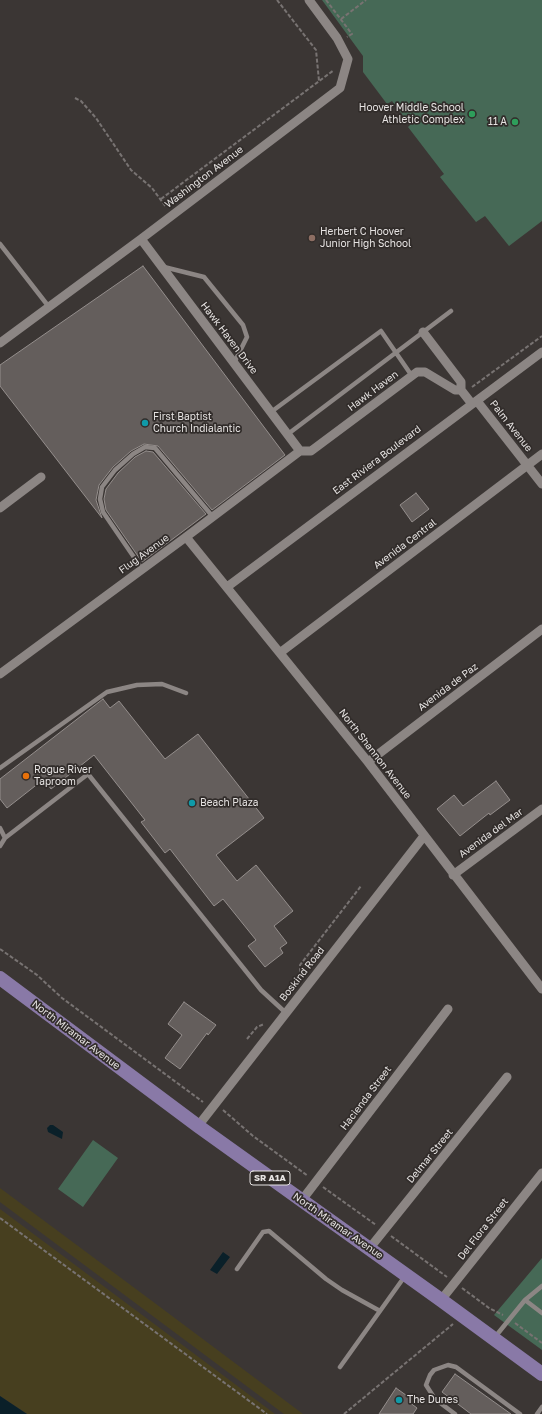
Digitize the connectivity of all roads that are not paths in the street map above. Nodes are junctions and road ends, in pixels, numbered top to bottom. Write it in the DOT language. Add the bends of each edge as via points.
graph roads {
  1 [pos="309,0"];
  2 [pos="141,239"];
  3 [pos="0,244"];
  4 [pos="162,266"];
  5 [pos="49,307"];
  6 [pos="451,311"];
  7 [pos="423,332"];
  8 [pos="0,343"];
  9 [pos="542,352"];
  10 [pos="396,353"];
  11 [pos="234,363"];
  12 [pos="412,376"];
  13 [pos="461,390"];
  14 [pos="474,402"];
  15 [pos="271,412"];
  16 [pos="288,434"];
  17 [pos="300,451"];
  18 [pos="542,454"];
  19 [pos="527,465"];
  20 [pos="41,477"];
  21 [pos="542,484"];
  22 [pos="0,508"];
  23 [pos="213,517"];
  24 [pos="186,537"];
  25 [pos="142,569"];
  26 [pos="227,588"];
  27 [pos="542,629"];
  28 [pos="280,652"];
  29 [pos="0,674"];
  30 [pos="186,693"];
  31 [pos="368,762"];
  32 [pos="0,768"];
  33 [pos="542,809"];
  34 [pos="0,828"];
  35 [pos="424,836"];
  36 [pos="6,838"];
  37 [pos="0,846"];
  38 [pos="453,874"];
  39 [pos="0,978"];
  40 [pos="540,983"];
  41 [pos="448,1009"];
  42 [pos="283,1011"];
  43 [pos="507,1077"];
  44 [pos="198,1126"];
  45 [pos="542,1173"];
  46 [pos="302,1200"];
  47 [pos="369,1248"];
  48 [pos="236,1269"];
  49 [pos="406,1275"];
  50 [pos="542,1286"];
  51 [pos="441,1300"];
  52 [pos="525,1300"];
  53 [pos="380,1311"];
  54 [pos="542,1313"];
  55 [pos="494,1338"];
  56 [pos="340,1366"];
  57 [pos="542,1374"];
  58 [pos="542,1407"];
  59 [pos="455,1414"];
  60 [pos="520,1414"];
  61 [pos="537,1414"];
  1 -- 2 [label="street, Washington Avenue" via="340,43 348,59 340,88"];
  2 -- 4 [label="street, Hawk Haven Drive"];
  2 -- 5 [label="street, Washington Avenue"];
  3 -- 5 [label="lane"];
  4 -- 11 [label="street, Hawk Haven Drive"];
  4 -- 11 [label="lane" via="204,277 243,325 247,337"];
  5 -- 8 [label="street, Washington Avenue"];
  6 -- 7 [label="lane"];
  7 -- 10 [label="lane"];
  7 -- 13 [label="street" via="461,382"];
  9 -- 14 [label="street, East Riviera Boulevard"];
  10 -- 12 [label="lane"];
  10 -- 15 [label="lane" via="381,331"];
  10 -- 16 [label="lane"];
  11 -- 15 [label="street, Hawk Haven Drive"];
  12 -- 13 [label="street, Hawk Haven" via="417,372 425,372 455,390"];
  12 -- 17 [label="street, Hawk Haven" via="311,451"];
  13 -- 14 [label="street"];
  14 -- 19 [label="street, Palm Avenue"];
  14 -- 26 [label="street, East Riviera Boulevard"];
  15 -- 16 [label="street, Hawk Haven Drive"];
  16 -- 17 [label="street, Hawk Haven Drive"];
  17 -- 23 [label="street, Flug Avenue"];
  18 -- 19 [label="street, Avenida Central"];
  19 -- 21 [label="street, Palm Avenue"];
  19 -- 28 [label="street, Avenida Central"];
  20 -- 22 [label="street"];
  23 -- 24 [label="street, Flug Avenue"];
  23 -- 25 [label="lane" via="155,448 145,447 133,454 115,470 102,487 100,499 104,512"];
  24 -- 25 [label="street, Flug Avenue"];
  24 -- 26 [label="street, North Shannon Avenue"];
  25 -- 29 [label="street, Flug Avenue"];
  26 -- 28 [label="street, North Shannon Avenue"];
  27 -- 31 [label="street, Avenida de Paz"];
  28 -- 31 [label="street, North Shannon Avenue"];
  30 -- 32 [label="lane" via="162,684 137,685 107,692"];
  31 -- 35 [label="street, North Shannon Avenue"];
  33 -- 38 [label="street, Avenida del Mar"];
  34 -- 36 [label="lane"];
  35 -- 38 [label="street, North Shannon Avenue"];
  35 -- 42 [label="street, Boskind Road"];
  36 -- 37 [label="lane"];
  36 -- 42 [label="lane" via="88,774 261,990"];
  38 -- 40 [label="street, North Shannon Avenue"];
  39 -- 44 [label="main road, North Miramar Avenue / SR A1A"];
  41 -- 46 [label="street, Hacienda Street"];
  42 -- 44 [label="street, Boskind Road"];
  43 -- 47 [label="street, Delmar Street"];
  44 -- 46 [label="main road, North Miramar Avenue / SR A1A"];
  45 -- 51 [label="street, Del Flora Street"];
  46 -- 47 [label="main road, North Miramar Avenue / SR A1A"];
  47 -- 49 [label="main road, North Miramar Avenue / SR A1A"];
  48 -- 53 [label="lane" via="263,1232 269,1231 342,1290"];
  49 -- 51 [label="main road, North Miramar Avenue / SR A1A"];
  49 -- 53 [label="lane"];
  50 -- 52 [label="lane"];
  51 -- 55 [label="main road, North Miramar Avenue / SR A1A"];
  52 -- 54 [label="lane"];
  52 -- 55 [label="lane"];
  53 -- 56 [label="lane"];
  55 -- 57 [label="main road, North Miramar Avenue / SR A1A"];
  58 -- 61 [label="lane"];
  59 -- 60 [label="lane" via="435,1399 426,1386 434,1370 448,1365 456,1367"];
}
